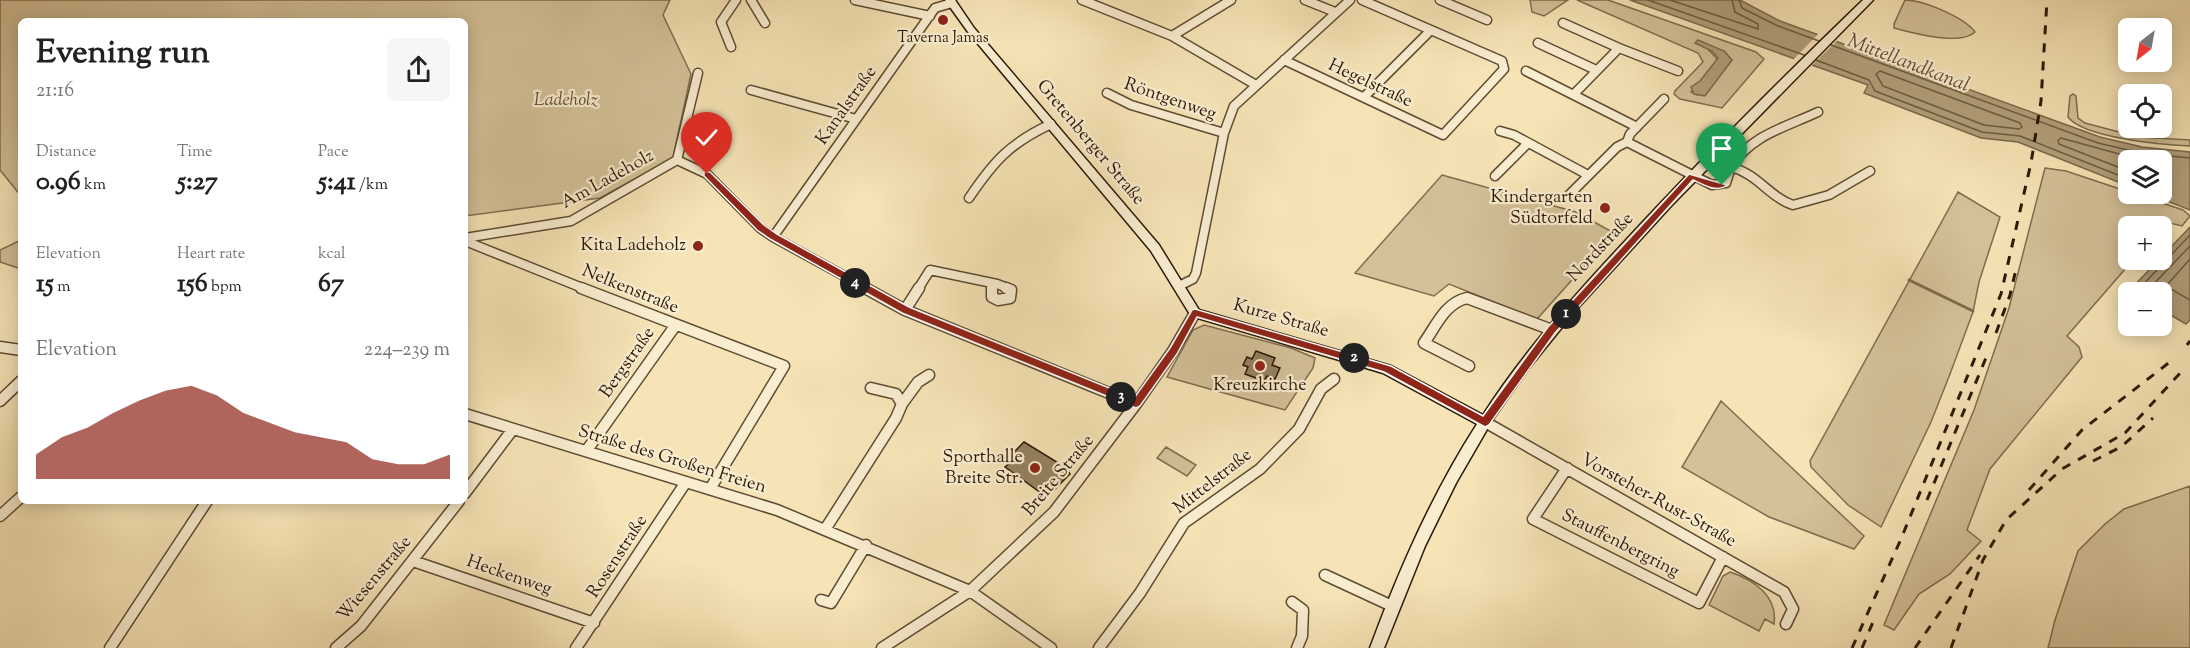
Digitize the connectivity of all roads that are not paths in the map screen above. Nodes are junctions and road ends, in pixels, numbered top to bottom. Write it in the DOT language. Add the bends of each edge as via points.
graph roads {
  1 [pos="736,0"];
  2 [pos="751,0"];
  3 [pos="855,0"];
  4 [pos="1082,0"];
  5 [pos="1231,0"];
  6 [pos="1305,0"];
  7 [pos="1350,0"];
  8 [pos="1362,0"];
  9 [pos="1440,0"];
  10 [pos="1868,0"];
  11 [pos="951,1"];
  12 [pos="1335,12"];
  13 [pos="930,16"];
  14 [pos="1487,20"];
  15 [pos="765,23"];
  16 [pos="1563,23"];
  17 [pos="1431,30"];
  18 [pos="1172,36"];
  19 [pos="1538,43"];
  20 [pos="731,47"];
  21 [pos="1619,48"];
  22 [pos="1284,60"];
  23 [pos="1596,70"];
  24 [pos="1526,71"];
  25 [pos="1678,71"];
  26 [pos="698,73"];
  27 [pos="1256,85"];
  28 [pos="751,90"];
  29 [pos="1107,93"];
  30 [pos="1574,94"];
  31 [pos="1364,97"];
  32 [pos="1664,99"];
  33 [pos="1818,112"];
  34 [pos="856,119"];
  35 [pos="1051,124"];
  36 [pos="1637,127"];
  37 [pos="1500,131"];
  38 [pos="1224,133"];
  39 [pos="1627,142"];
  40 [pos="1528,143"];
  41 [pos="677,160"];
  42 [pos="1731,167"];
  43 [pos="1870,171"];
  44 [pos="1588,175"];
  45 [pos="1495,176"];
  46 [pos="1692,176"];
  47 [pos="969,198"];
  48 [pos="1566,198"];
  49 [pos="773,237"];
  50 [pos="468,239"];
  51 [pos="468,241"];
  52 [pos="992,284"];
  53 [pos="1180,285"];
  54 [pos="905,310"];
  55 [pos="1195,313"];
  56 [pos="675,326"];
  57 [pos="1552,330"];
  58 [pos="0,348"];
  59 [pos="18,350"];
  60 [pos="1469,366"];
  61 [pos="929,375"];
  62 [pos="1334,379"];
  63 [pos="18,384"];
  64 [pos="871,388"];
  65 [pos="0,401"];
  66 [pos="902,404"];
  67 [pos="1136,404"];
  68 [pos="468,415"];
  69 [pos="1485,422"];
  70 [pos="513,429"];
  71 [pos="587,450"];
  72 [pos="1567,468"];
  73 [pos="686,482"];
  74 [pos="710,489"];
  75 [pos="468,490"];
  76 [pos="18,500"];
  77 [pos="205,504"];
  78 [pos="457,504"];
  79 [pos="0,516"];
  80 [pos="826,528"];
  81 [pos="866,545"];
  82 [pos="1723,557"];
  83 [pos="413,561"];
  84 [pos="1325,576"];
  85 [pos="970,591"];
  86 [pos="821,600"];
  87 [pos="1292,602"];
  88 [pos="1392,606"];
  89 [pos="594,623"];
  90 [pos="1786,624"];
  91 [pos="111,648"];
  92 [pos="336,648"];
  93 [pos="576,648"];
  94 [pos="882,648"];
  95 [pos="1051,648"];
  96 [pos="1099,648"];
  97 [pos="1297,648"];
  98 [pos="1377,648"];
  1 -- 20 [label="street" via="720,19"];
  2 -- 15 [label="street"];
  3 -- 13 [label="street"];
  4 -- 18 [label="street"];
  5 -- 18 [label="street"];
  6 -- 12 [label="street"];
  7 -- 12 [label="street"];
  8 -- 17 [label="street"];
  9 -- 14 [label="street"];
  10 -- 46 [label="main road, Nordstraße"];
  11 -- 13 [label="street, Kanalstraße" via="935,8"];
  11 -- 35 [label="main road, Gretenberger Straße"];
  12 -- 22 [label="street"];
  13 -- 34 [label="street, Kanalstraße"];
  16 -- 21 [label="street"];
  17 -- 31 [label="street"];
  17 -- 31 [label="street, Hegelstraße" via="1505,65 1443,135"];
  18 -- 27 [label="street"];
  19 -- 23 [label="street"];
  21 -- 23 [label="street"];
  21 -- 25 [label="street"];
  22 -- 27 [label="street"];
  22 -- 31 [label="street, Hegelstraße"];
  23 -- 30 [label="street"];
  24 -- 30 [label="street"];
  26 -- 41 [label="street, Am Ladeholz"];
  27 -- 38 [label="street" via="1234,106"];
  28 -- 34 [label="street"];
  29 -- 38 [label="street, Röntgenweg" via="1131,105"];
  30 -- 36 [label="street"];
  32 -- 36 [label="street"];
  33 -- 42 [label="street" via="1747,144"];
  34 -- 49 [label="street, Kanalstraße"];
  35 -- 47 [label="street" via="1007,146"];
  35 -- 53 [label="main road, Gretenberger Straße" via="1155,248"];
  36 -- 39 [label="street"];
  37 -- 40 [label="street"];
  38 -- 53 [label="street" via="1196,273"];
  39 -- 44 [label="street"];
  39 -- 46 [label="street"];
  40 -- 44 [label="street"];
  40 -- 45 [label="street"];
  41 -- 49 [label="street" via="707,174"];
  41 -- 50 [label="street, Am Ladeholz" via="572,221"];
  42 -- 43 [label="street" via="1753,173 1784,202 1801,205 1832,194"];
  42 -- 46 [label="street" via="1728,180 1722,185"];
  44 -- 48 [label="street"];
  46 -- 57 [label="main road, Nordstraße"];
  49 -- 54 [label="street"];
  51 -- 56 [label="street, Nelkenstraße"];
  52 -- 54 [label="street" via="930,270"];
  53 -- 55 [label="main road, Gretenberger Straße"];
  54 -- 67 [label="street"];
  55 -- 67 [label="street, Breite Straße"];
  55 -- 69 [label="main road, Kurze Straße" via="1387,369"];
  56 -- 71 [label="street, Bergstraße"];
  56 -- 74 [label="street, Nelkenstraße" via="784,366"];
  57 -- 60 [label="street" via="1460,298 1424,343"];
  57 -- 69 [label="main road, Nordstraße"];
  58 -- 59 [label="street"];
  61 -- 66 [label="street" via="918,382"];
  62 -- 96 [label="street, Mittelstraße" via="1321,389 1299,429 1260,469 1184,523"];
  63 -- 65 [label="street"];
  64 -- 66 [label="street" via="896,394"];
  66 -- 80 [label="street"];
  67 -- 85 [label="street, Breite Straße" via="1054,512"];
  68 -- 70 [label="street, Straße des Großen Freien"];
  69 -- 72 [label="street, Vorsteher-Rust-Straße"];
  69 -- 88 [label="main road, Nordstraße" via="1432,516"];
  70 -- 71 [label="street, Straße des Großen Freien"];
  70 -- 75 [label="street"];
  71 -- 73 [label="street, Straße des Großen Freien"];
  72 -- 82 [label="street, Vorsteher-Rust-Straße"];
  72 -- 82 [label="street, Stauffenbergring" via="1533,519 1699,603"];
  73 -- 74 [label="street, Straße des Großen Freien"];
  73 -- 89 [label="street, Rosenstraße"];
  74 -- 80 [label="street, Straße des Großen Freien"];
  76 -- 79 [label="street"];
  77 -- 91 [label="street"];
  78 -- 83 [label="street, Wiesenstraße"];
  80 -- 81 [label="street, Straße des Großen Freien"];
  81 -- 85 [label="street, Straße des Großen Freien"];
  81 -- 86 [label="street" via="831,603"];
  82 -- 90 [label="street, Vorsteher-Rust-Straße" via="1784,592 1793,609"];
  83 -- 89 [label="street, Heckenweg"];
  83 -- 92 [label="street, Wiesenstraße" via="361,626"];
  84 -- 88 [label="street"];
  85 -- 94 [label="street, Breite Straße"];
  85 -- 95 [label="street, Straße des Großen Freien"];
  87 -- 97 [label="street" via="1303,610 1302,636"];
  88 -- 98 [label="main road, Nordstraße"];
  89 -- 93 [label="street, Rosenstraße"];
}
